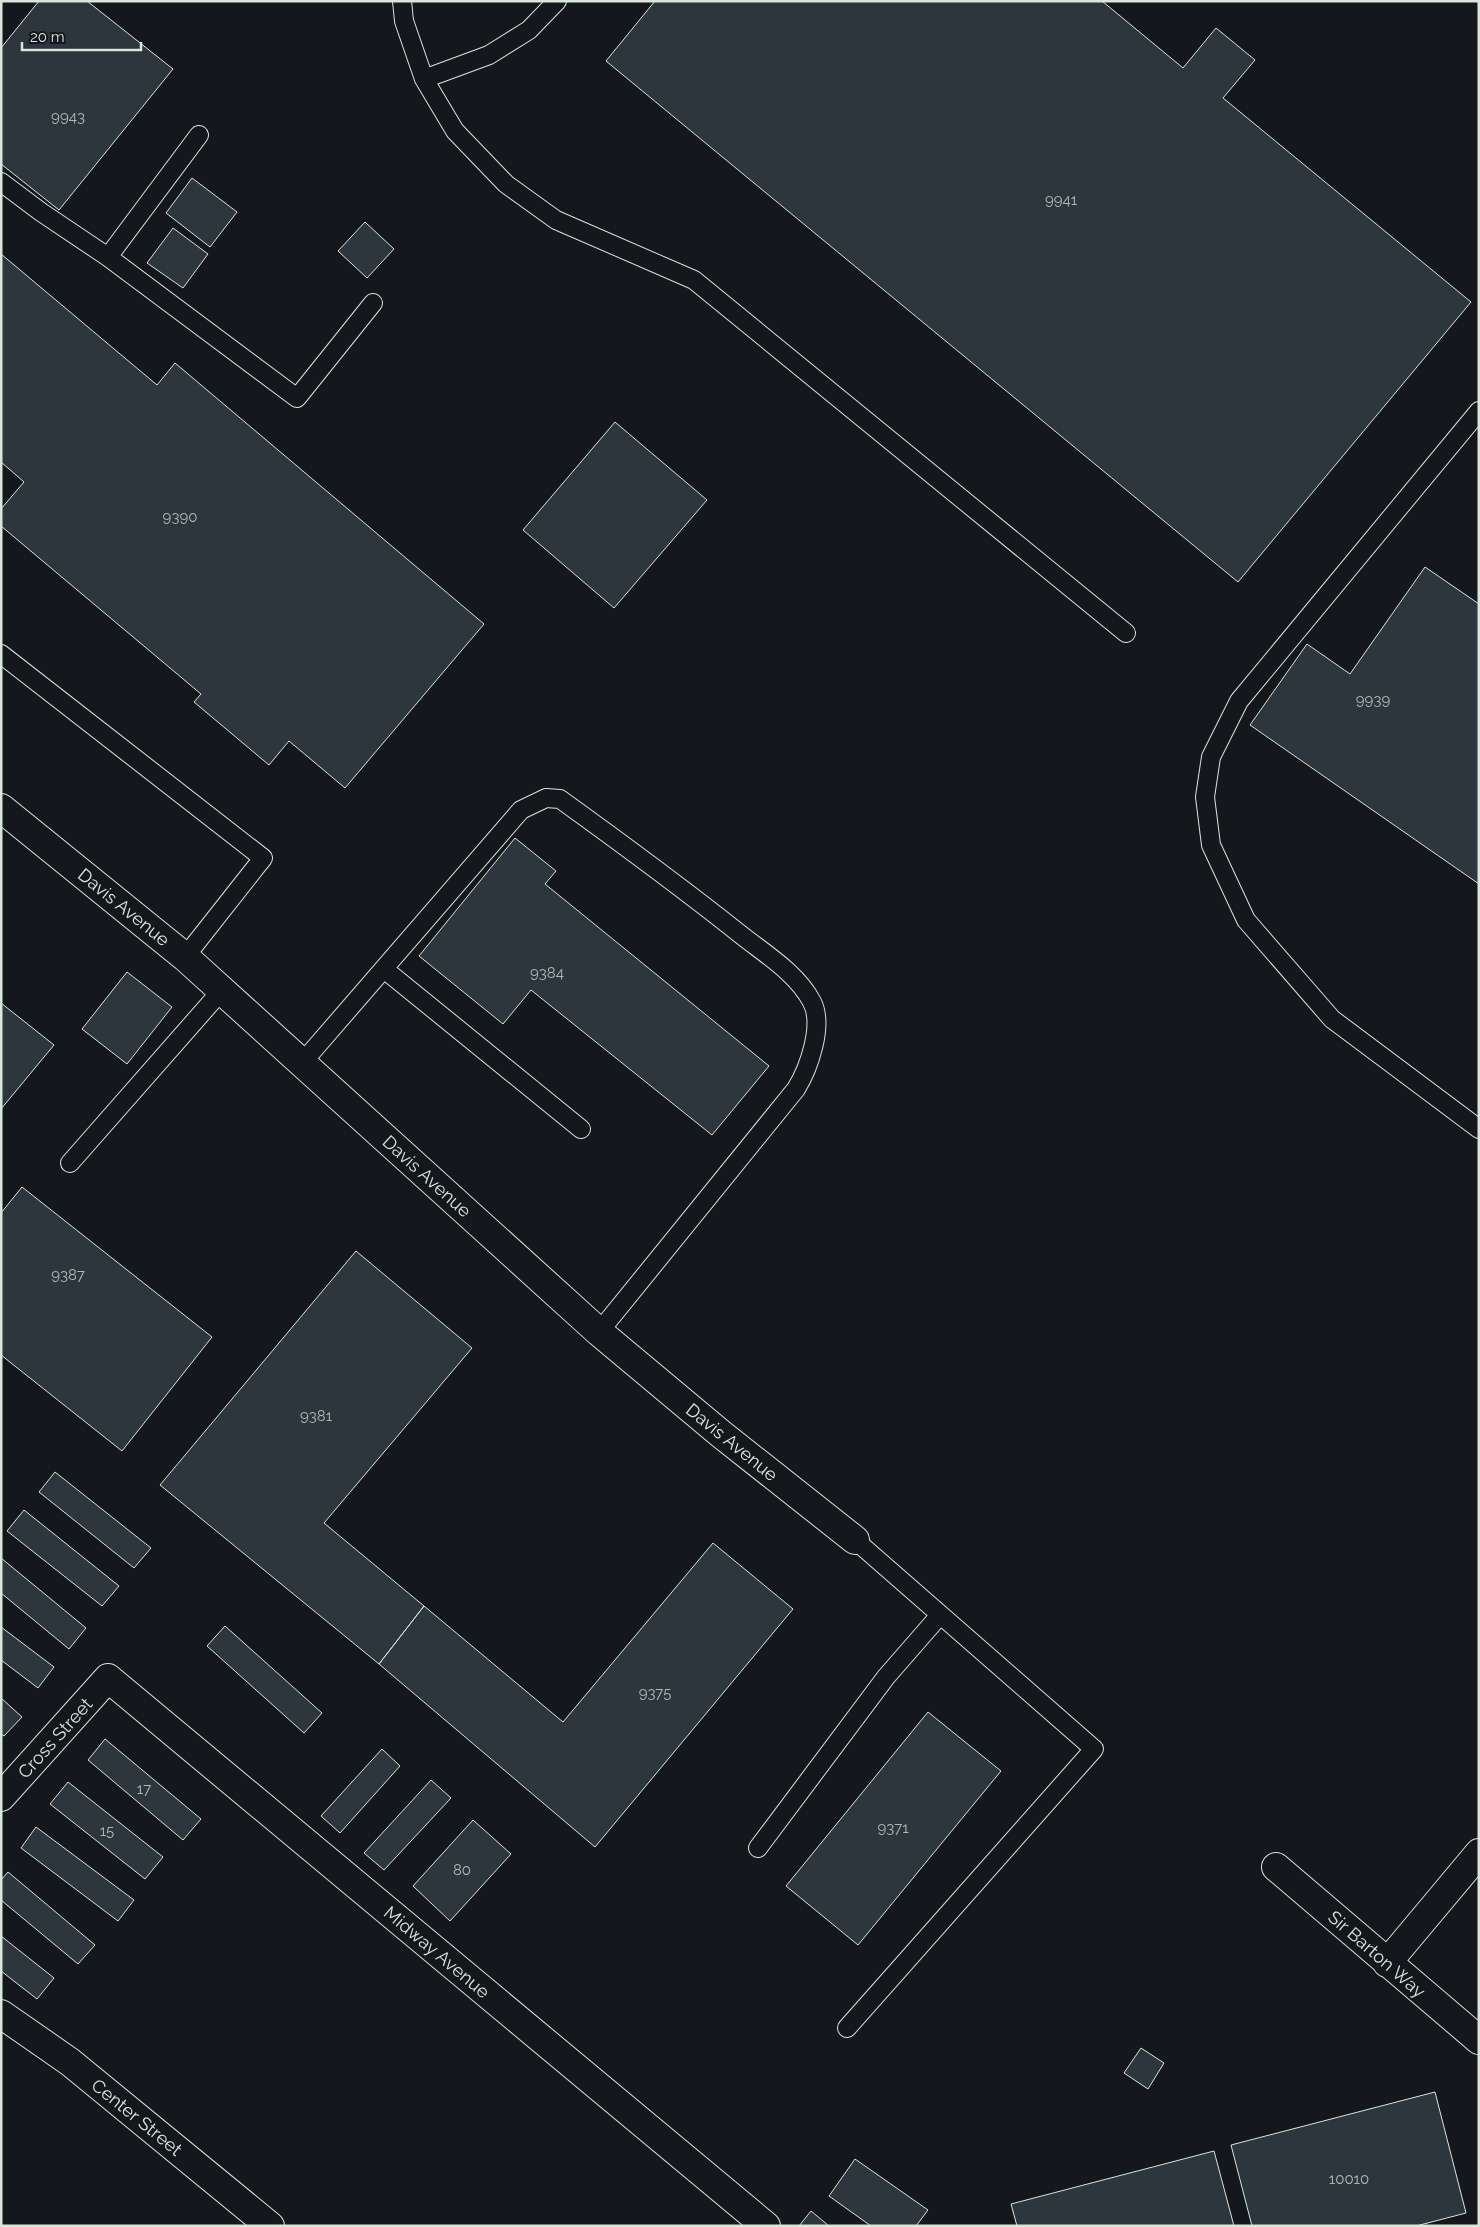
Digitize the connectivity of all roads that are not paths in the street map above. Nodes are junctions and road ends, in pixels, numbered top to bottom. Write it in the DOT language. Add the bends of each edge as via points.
graph roads {
  1 [pos="402,1"];
  2 [pos="557,1"];
  3 [pos="424,78"];
  4 [pos="199,136"];
  5 [pos="1,182"];
  6 [pos="108,257"];
  7 [pos="373,303"];
  8 [pos="1479,411"];
  9 [pos="1126,633"];
  10 [pos="1,654"];
  11 [pos="1,808"];
  12 [pos="185,957"];
  13 [pos="384,968"];
  14 [pos="222,990"];
  15 [pos="302,1062"];
  16 [pos="581,1129"];
  17 [pos="1479,1129"];
  18 [pos="70,1163"];
  19 [pos="599,1332"];
  20 [pos="855,1540"];
  21 [pos="940,1615"];
  22 [pos="108,1678"];
  23 [pos="1,1797"];
  24 [pos="758,1848"];
  25 [pos="1479,1853"];
  26 [pos="1276,1867"];
  27 [pos="1387,1963"];
  28 [pos="1,2014"];
  29 [pos="847,2028"];
  30 [pos="1479,2040"];
  31 [pos="270,2226"];
  32 [pos="766,2226"];
  1 -- 3 [label="lane" via="404,21"];
  2 -- 3 [label="lane" via="529,30 489,55"];
  3 -- 9 [label="lane" via="455,131 506,184 556,220 694,280"];
  4 -- 6 [label="lane"];
  5 -- 6 [label="lane"];
  6 -- 7 [label="lane" via="297,398"];
  8 -- 17 [label="lane" via="1239,701 1211,757 1204,797 1211,845 1246,920 1332,1020"];
  10 -- 12 [label="lane" via="263,858"];
  11 -- 12 [label="street, Davis Avenue"];
  12 -- 14 [label="street, Davis Avenue"];
  13 -- 15 [label="lane"];
  13 -- 16 [label="lane"];
  13 -- 19 [label="lane" via="521,810 546,798 560,799 655,866 794,978 812,1003 816,1026 814,1047 796,1089"];
  14 -- 15 [label="street, Davis Avenue"];
  14 -- 18 [label="lane"];
  15 -- 19 [label="street, Davis Avenue"];
  19 -- 20 [label="street, Davis Avenue"];
  20 -- 21 [label="lane"];
  21 -- 24 [label="lane" via="886,1677"];
  21 -- 29 [label="lane" via="1094,1749"];
  22 -- 23 [label="street, Cross Street"];
  22 -- 32 [label="street, Midway Avenue"];
  25 -- 27 [label="street"];
  26 -- 27 [label="street, Sir Barton Way"];
  27 -- 30 [label="street, Sir Barton Way"];
  28 -- 31 [label="street, Center Street" via="70,2062"];
}
